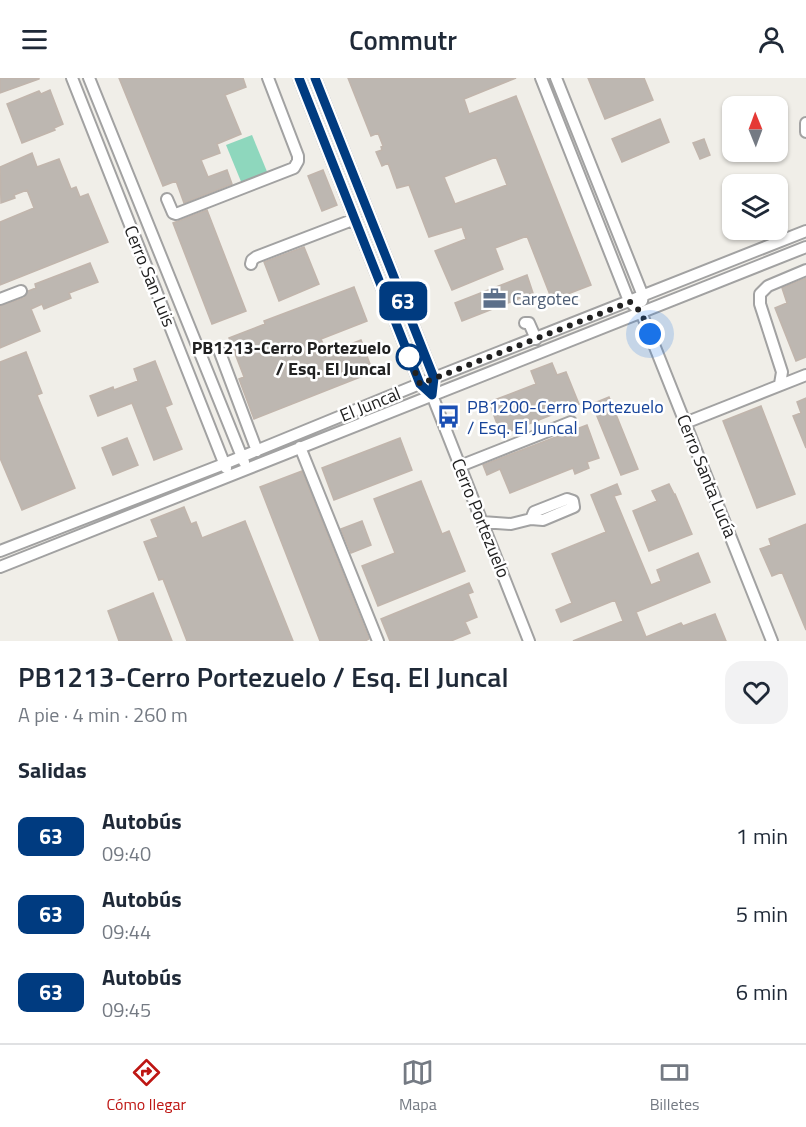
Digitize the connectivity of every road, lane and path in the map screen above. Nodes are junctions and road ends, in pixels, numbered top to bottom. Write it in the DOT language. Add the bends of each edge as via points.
graph roads {
  1 [pos="72,78"];
  2 [pos="89,78"];
  3 [pos="268,78"];
  4 [pos="299,78"];
  5 [pos="315,78"];
  6 [pos="541,78"];
  7 [pos="556,78"];
  8 [pos="806,123"];
  9 [pos="806,132"];
  10 [pos="167,199"];
  11 [pos="355,219"];
  12 [pos="806,231"];
  13 [pos="806,247"];
  14 [pos="251,264"];
  15 [pos="806,270"];
  16 [pos="21,291"];
  17 [pos="643,296"];
  18 [pos="0,299"];
  19 [pos="630,302"];
  20 [pos="641,312"];
  21 [pos="525,323"];
  22 [pos="536,339"];
  23 [pos="219,350"];
  24 [pos="806,375"];
  25 [pos="434,378"];
  26 [pos="420,384"];
  27 [pos="780,384"];
  28 [pos="432,395"];
  29 [pos="571,422"];
  30 [pos="685,423"];
  31 [pos="300,447"];
  32 [pos="257,451"];
  33 [pos="242,456"];
  34 [pos="224,464"];
  35 [pos="460,466"];
  36 [pos="246,468"];
  37 [pos="229,474"];
  38 [pos="559,498"];
  39 [pos="482,522"];
  40 [pos="0,551"];
  41 [pos="0,567"];
  42 [pos="378,641"];
  43 [pos="529,641"];
  44 [pos="772,641"];
  1 -- 34 [label="street, Cerro San Luis"];
  2 -- 33 [label="street, Cerro San Luis"];
  3 -- 10 [label="street" via="298,156 294,168 176,214"];
  4 -- 11 [label="street, Cerro Portezuelo"];
  5 -- 25 [label="street, Cerro Portezuelo"];
  6 -- 19 [label="street, Cerro Santa Lucía"];
  7 -- 17 [label="street, Cerro Santa Lucía"];
  8 -- 9 [label="street"];
  11 -- 14 [label="street" via="256,257"];
  11 -- 26 [label="street, Cerro Portezuelo"];
  12 -- 17 [label="street, El Juncal"];
  13 -- 20 [label="street, El Juncal"];
  15 -- 27 [label="street" via="768,286 760,294 782,372"];
  16 -- 18 [label="street"];
  17 -- 19 [label="street, El Juncal"];
  17 -- 20 [label="street, Cerro Santa Lucía"];
  19 -- 20 [label="street, Cerro Santa Lucía"];
  19 -- 22 [label="street, El Juncal"];
  20 -- 28 [label="street, El Juncal"];
  20 -- 30 [label="street, Cerro Santa Lucía"];
  21 -- 22 [label="street" via="529,323"];
  22 -- 25 [label="street, El Juncal"];
  23 -- 32 [label="street"];
  24 -- 27 [label="street"];
  25 -- 26 [label="street, El Juncal"];
  25 -- 28 [label="street, Cerro Portezuelo"];
  26 -- 28 [label="street, Cerro Portezuelo"];
  26 -- 32 [label="street, El Juncal"];
  27 -- 30 [label="street"];
  28 -- 31 [label="street, El Juncal"];
  28 -- 35 [label="street, Cerro Portezuelo"];
  29 -- 35 [label="street"];
  30 -- 44 [label="street, Cerro Santa Lucía"];
  31 -- 36 [label="street, El Juncal"];
  31 -- 42 [label="street"];
  32 -- 33 [label="street, El Juncal"];
  33 -- 34 [label="street, El Juncal"];
  33 -- 36 [label="street, Cerro San Luis"];
  34 -- 37 [label="street, Cerro San Luis"];
  34 -- 40 [label="street, El Juncal"];
  35 -- 39 [label="street, Cerro Portezuelo"];
  36 -- 37 [label="street, El Juncal"];
  37 -- 41 [label="street, El Juncal"];
  38 -- 39 [label="street" via="570,499 574,507 543,520 532,513 511,524"];
  39 -- 43 [label="street, Cerro Portezuelo"];
}
